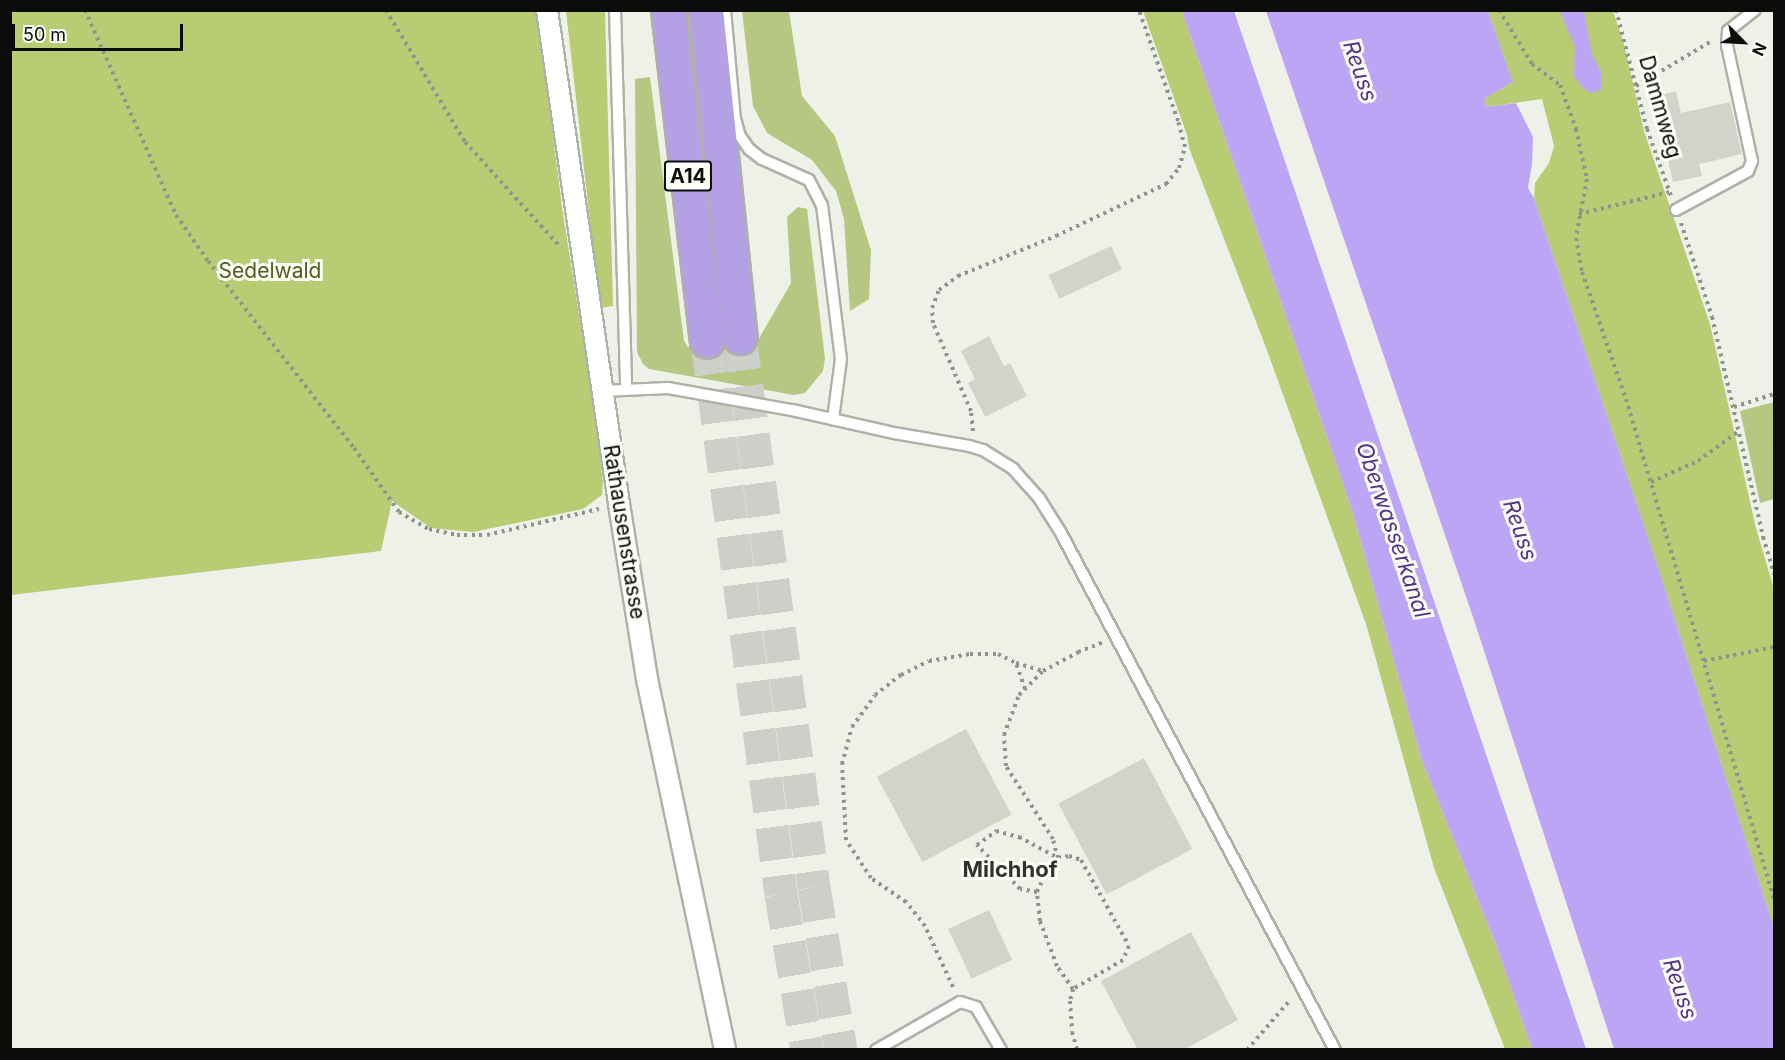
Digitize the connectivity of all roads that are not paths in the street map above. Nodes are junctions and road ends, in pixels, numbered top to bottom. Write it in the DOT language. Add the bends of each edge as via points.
graph roads {
  1 [pos="547,10"];
  2 [pos="615,10"];
  3 [pos="668,10"];
  4 [pos="706,10"];
  5 [pos="725,10"];
  6 [pos="1755,10"];
  7 [pos="1676,210"];
  8 [pos="741,337"];
  9 [pos="708,341"];
  10 [pos="626,388"];
  11 [pos="602,391"];
  12 [pos="833,419"];
  13 [pos="725,1050"];
  14 [pos="876,1050"];
  15 [pos="1001,1050"];
  16 [pos="1335,1050"];
  1 -- 11 [label="street, Rathausenstrasse"];
  2 -- 10 [label="lane"];
  3 -- 9 [label="highway, A14"];
  4 -- 8 [label="highway, A14"];
  5 -- 12 [label="lane" via="740,136 762,159 809,180 822,205 841,359"];
  6 -- 7 [label="lane" via="1728,32 1727,45 1752,161 1749,171"];
  10 -- 11 [label="lane"];
  10 -- 12 [label="lane" via="668,388"];
  11 -- 13 [label="street, Rathausenstrasse" via="647,679"];
  12 -- 16 [label="lane" via="983,450 1013,470 1039,498 1118,638"];
  14 -- 15 [label="lane" via="960,1002 976,1007"];
}
